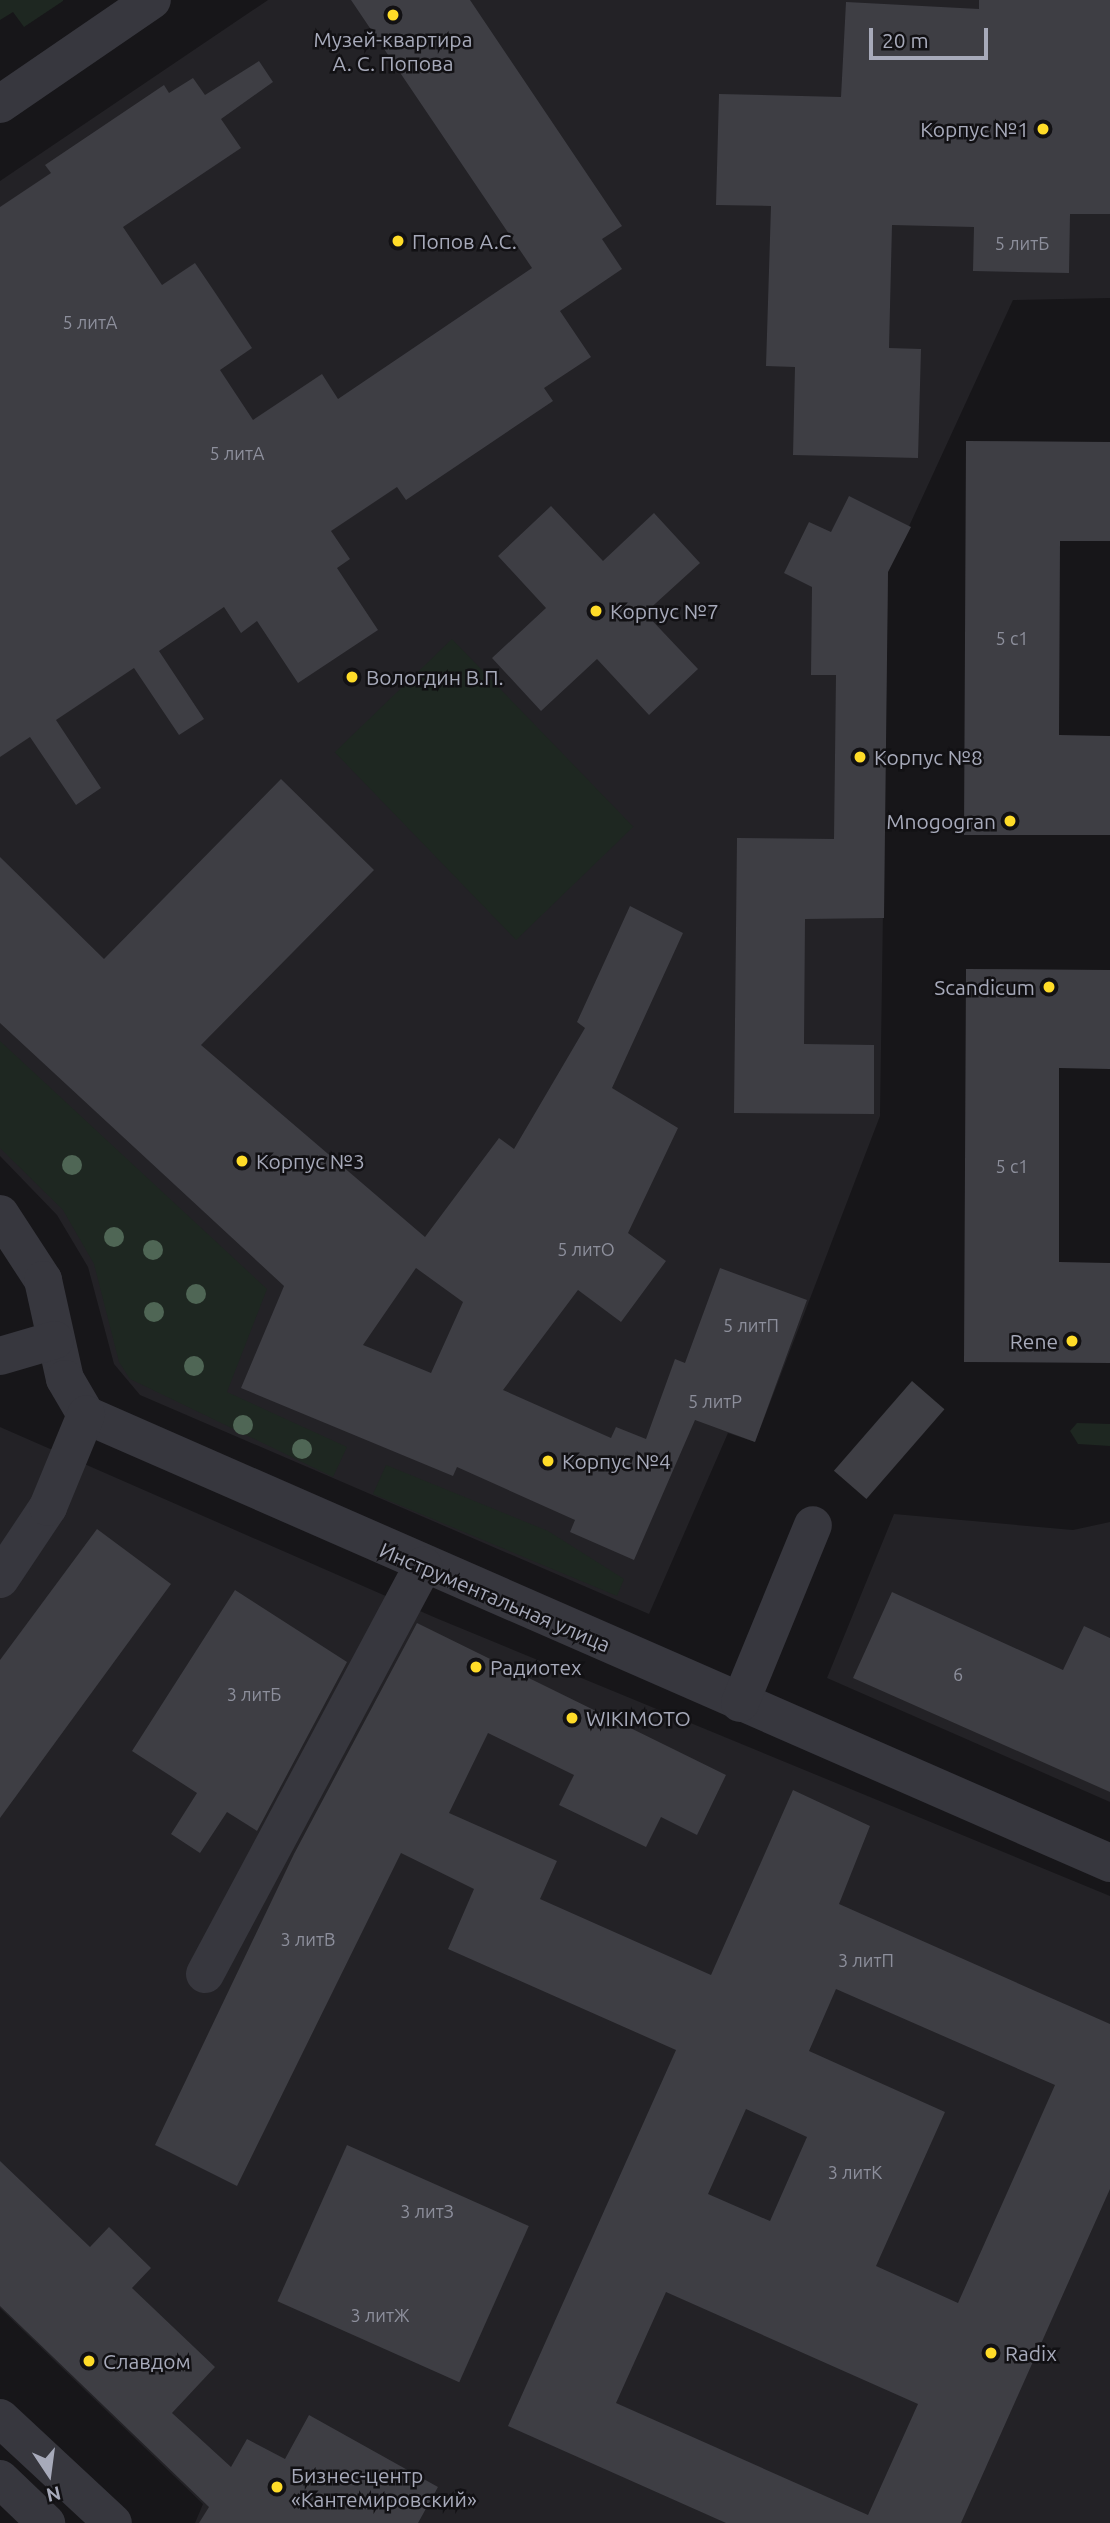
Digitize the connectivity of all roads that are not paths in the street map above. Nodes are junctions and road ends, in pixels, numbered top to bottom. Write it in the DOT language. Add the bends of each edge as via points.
graph roads {
  1 [pos="152,0"];
  2 [pos="0,104"];
  3 [pos="0,1214"];
  4 [pos="55,1340"];
  5 [pos="0,1356"];
  6 [pos="86,1415"];
  7 [pos="813,1525"];
  8 [pos="424,1566"];
  9 [pos="0,1579"];
  10 [pos="740,1703"];
  11 [pos="1110,1863"];
  12 [pos="205,1975"];
  13 [pos="0,2418"];
  14 [pos="0,2479"];
  15 [pos="46,2523"];
  16 [pos="113,2523"];
  1 -- 2 [label="street"];
  3 -- 4 [label="street" via="17,1231 43,1280"];
  4 -- 5 [label="street"];
  4 -- 6 [label="street" via="65,1379"];
  6 -- 8 [label="street, Инструментальная улица"];
  6 -- 9 [label="street" via="48,1507"];
  7 -- 10 [label="street"];
  8 -- 10 [label="street, Инструментальная улица"];
  8 -- 12 [label="street"];
  10 -- 11 [label="street, Инструментальная улица"];
  13 -- 16 [label="street"];
  14 -- 15 [label="street"];
}
